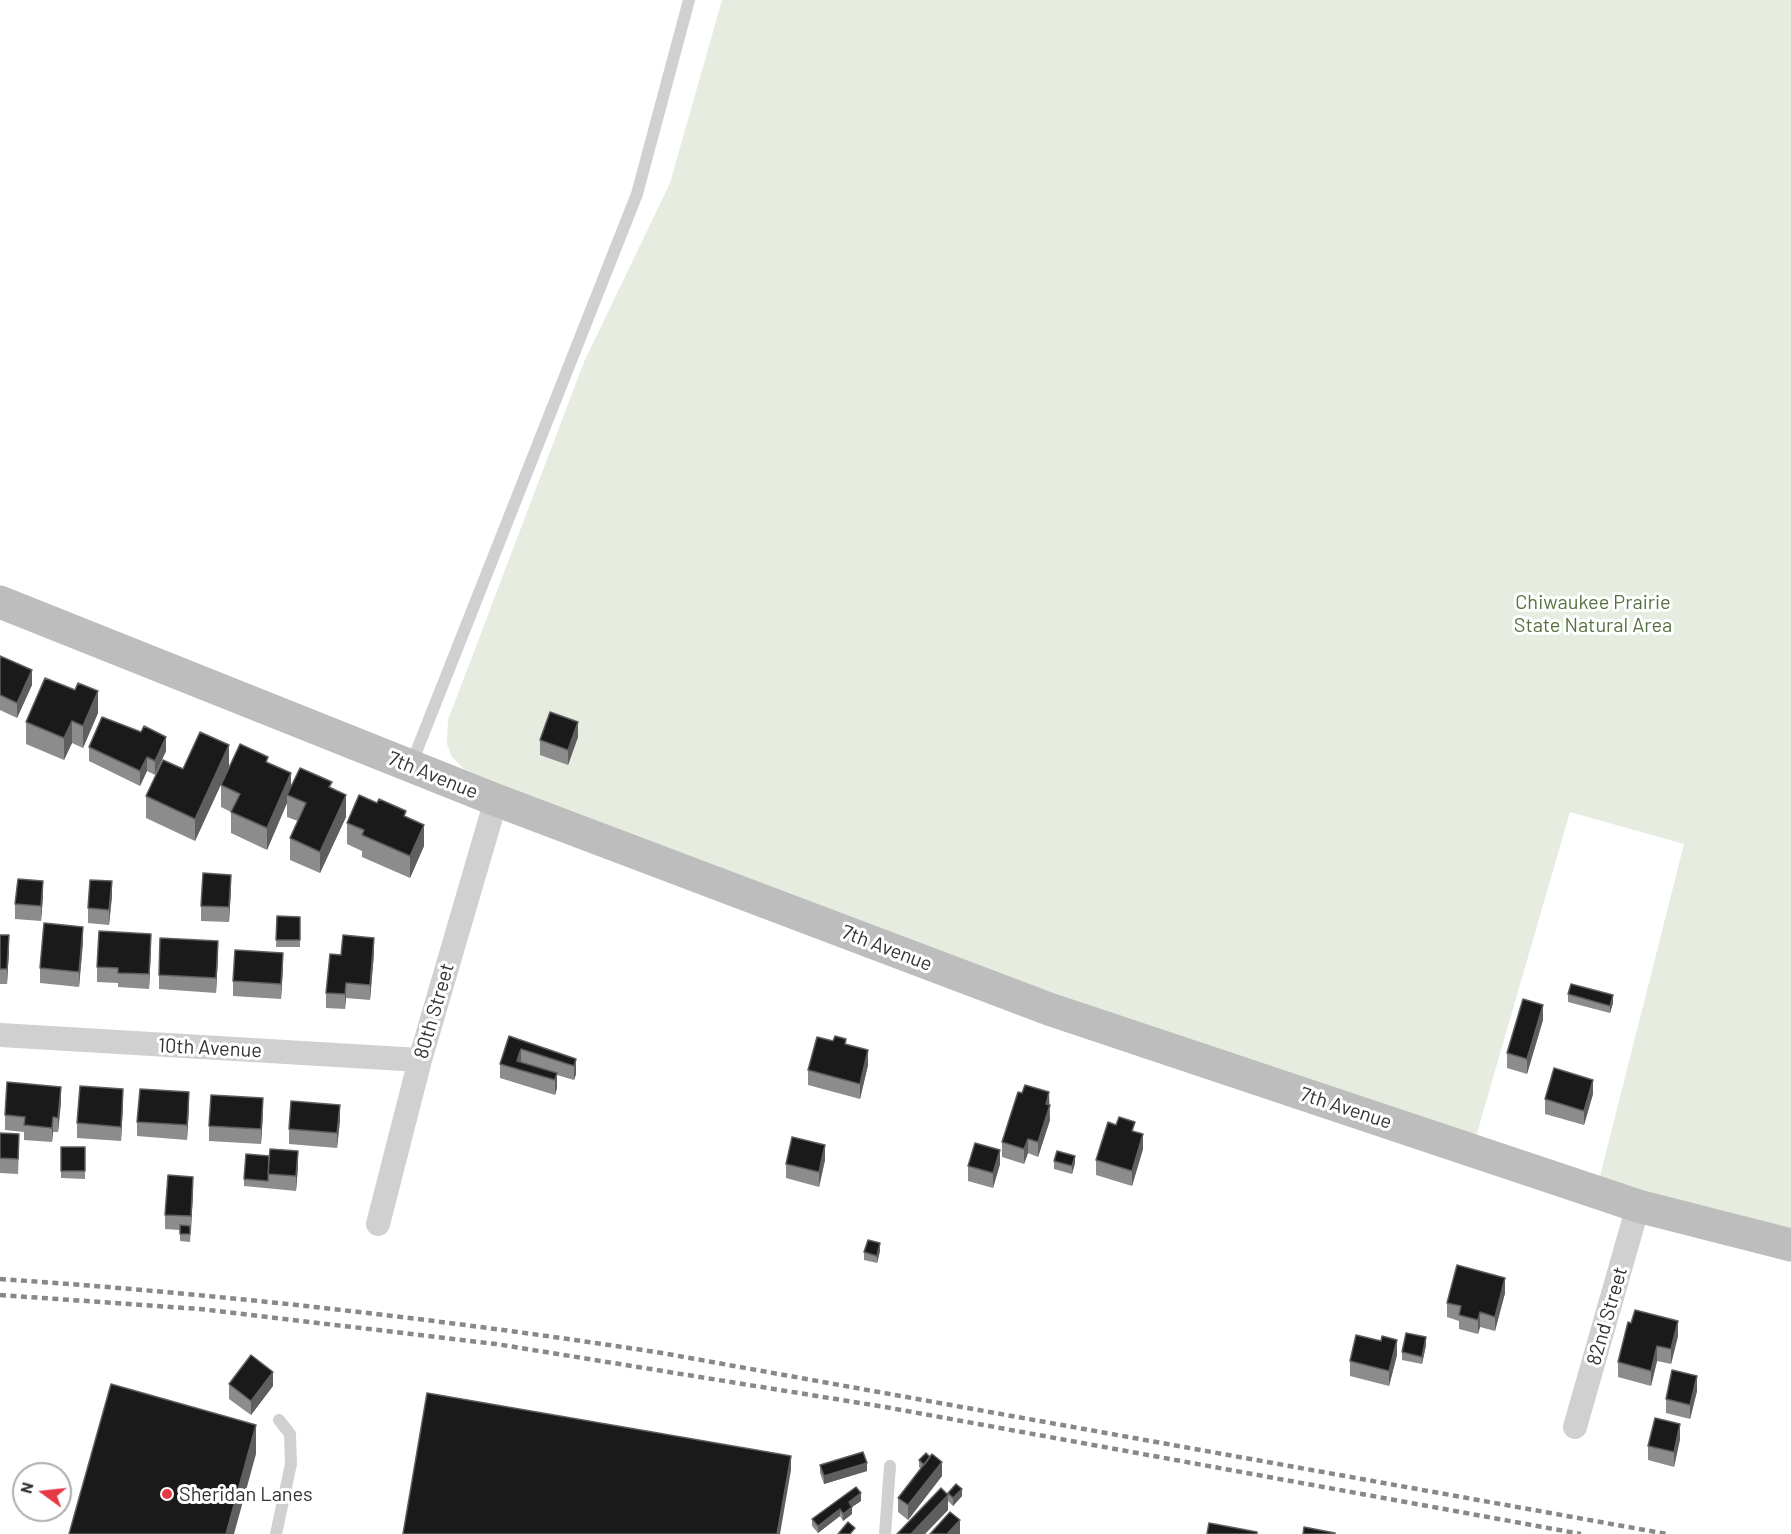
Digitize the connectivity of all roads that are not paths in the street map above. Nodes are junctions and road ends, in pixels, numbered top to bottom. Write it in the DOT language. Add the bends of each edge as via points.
graph roads {
  1 [pos="689,0"];
  2 [pos="0,602"];
  3 [pos="411,766"];
  4 [pos="496,800"];
  5 [pos="0,1035"];
  6 [pos="420,1060"];
  7 [pos="1638,1206"];
  8 [pos="378,1224"];
  9 [pos="1791,1245"];
  10 [pos="279,1420"];
  11 [pos="1575,1427"];
  12 [pos="890,1466"];
  13 [pos="276,1534"];
  14 [pos="885,1534"];
  1 -- 3 [label="lane" via="637,194"];
  2 -- 3 [label="street, 7th Avenue"];
  3 -- 4 [label="street, 7th Avenue"];
  4 -- 6 [label="street, 80th Street"];
  4 -- 7 [label="street, 7th Avenue" via="1049,1009"];
  5 -- 6 [label="street, 10th Avenue"];
  6 -- 8 [label="street, 80th Street"];
  7 -- 9 [label="street, 7th Avenue"];
  7 -- 11 [label="street, 82nd Street"];
  10 -- 13 [label="lane" via="290,1434 291,1464"];
  12 -- 14 [label="lane"];
}
